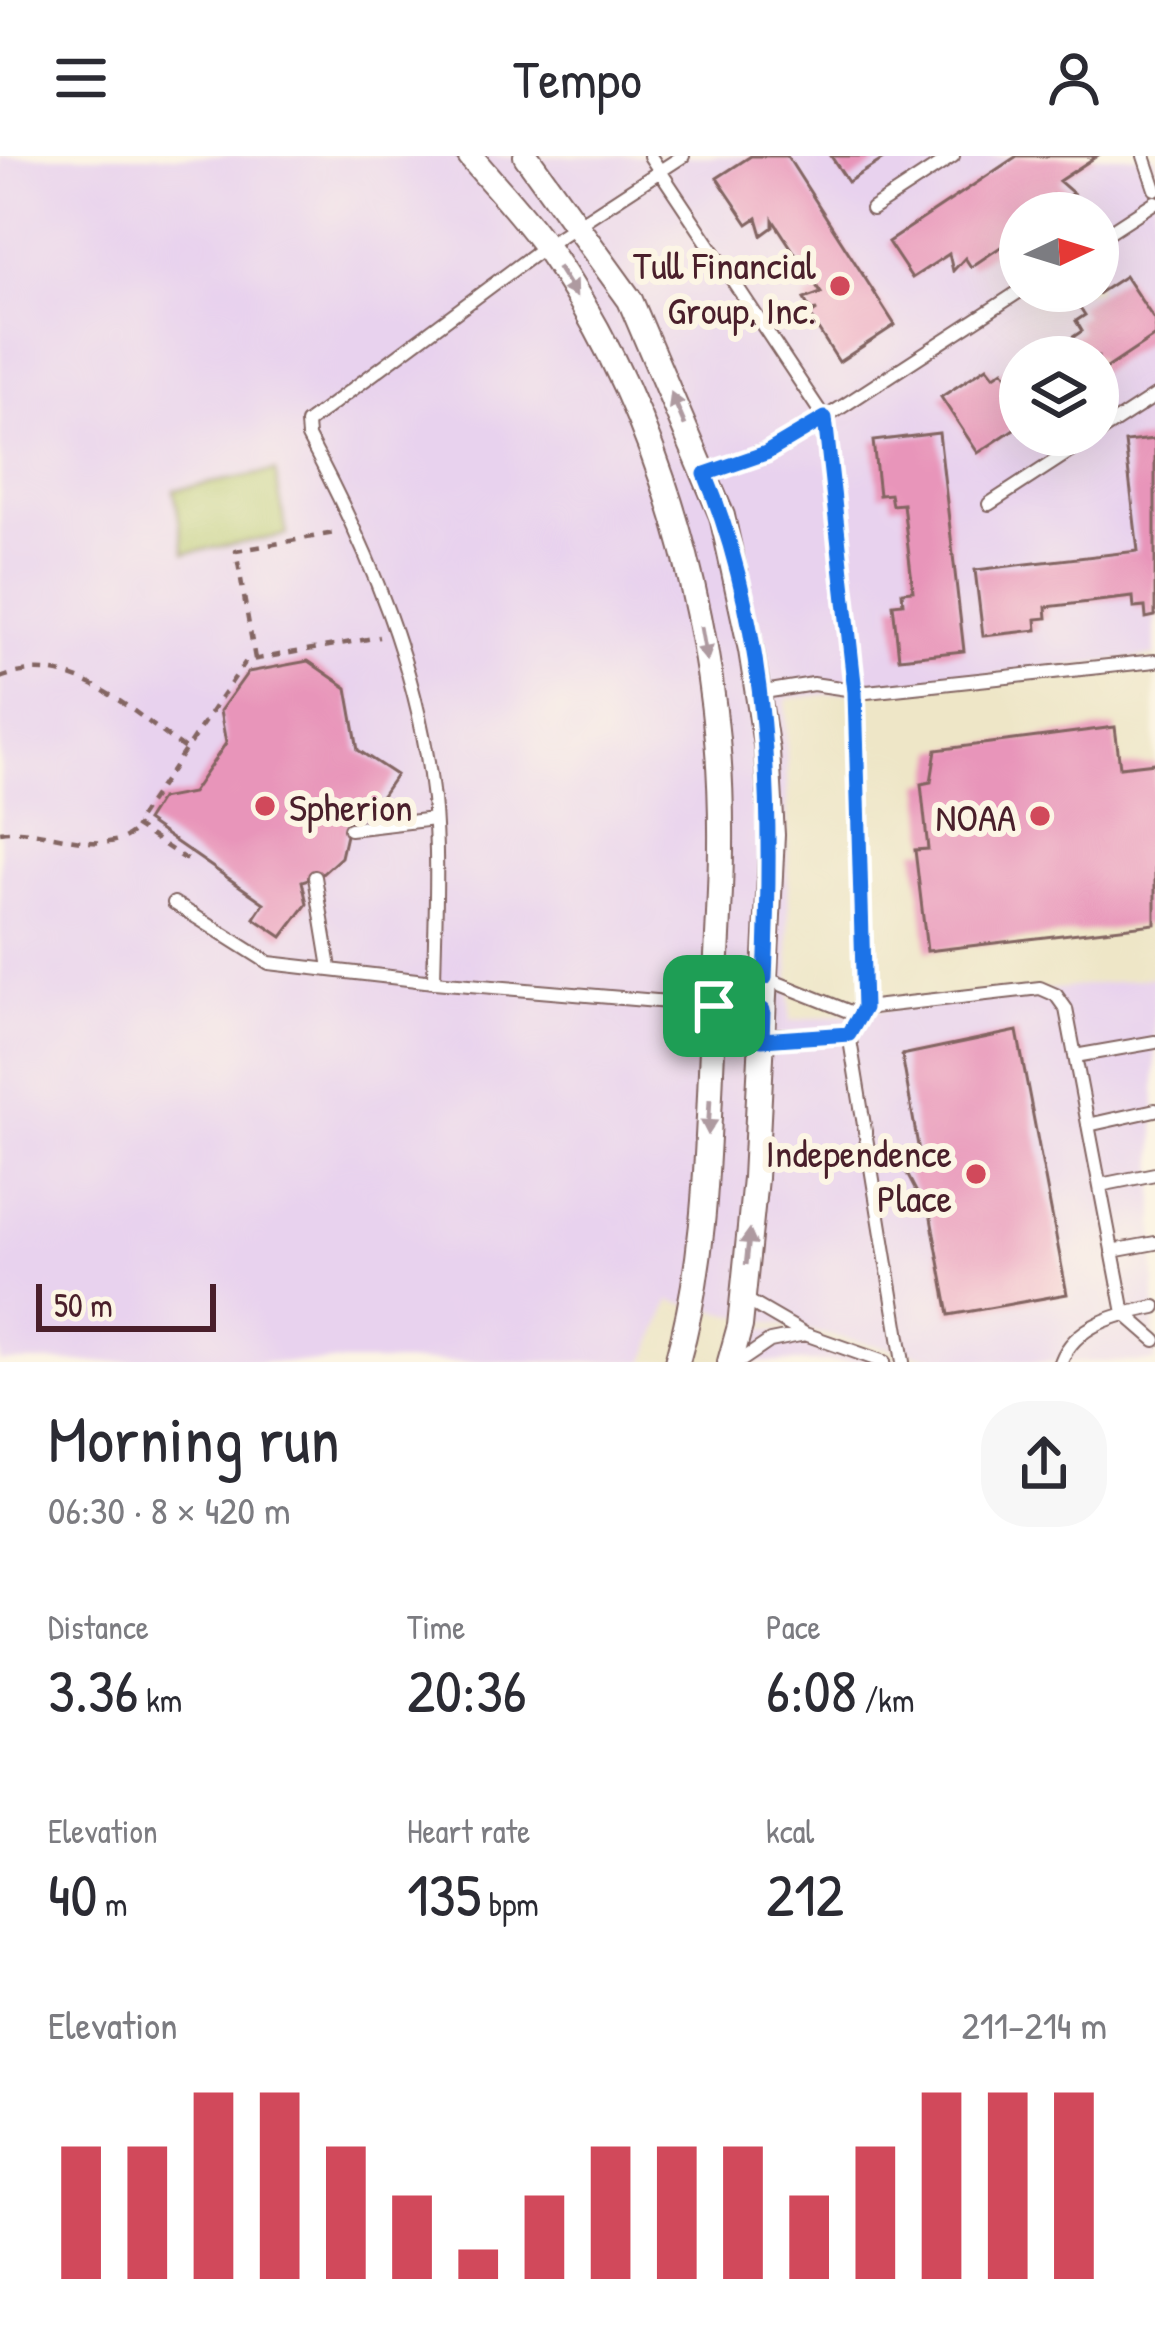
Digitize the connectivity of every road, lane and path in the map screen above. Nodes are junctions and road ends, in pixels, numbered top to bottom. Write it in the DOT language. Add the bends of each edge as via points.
graph roads {
  1 [pos="470,156"];
  2 [pos="526,156"];
  3 [pos="650,156"];
  4 [pos="683,156"];
  5 [pos="953,156"];
  6 [pos="1144,156"];
  7 [pos="661,171"];
  8 [pos="1155,189"];
  9 [pos="1155,202"];
  10 [pos="872,209"];
  11 [pos="1119,225"];
  12 [pos="578,226"];
  13 [pos="545,246"];
  14 [pos="999,304"];
  15 [pos="1155,396"];
  16 [pos="825,418"];
  17 [pos="1119,419"];
  18 [pos="1062,456"];
  19 [pos="705,474"];
  20 [pos="988,504"];
  21 [pos="357,529"];
  22 [pos="396,633"];
  23 [pos="255,659"];
  24 [pos="1155,661"];
  25 [pos="0,678"];
  26 [pos="855,692"];
  27 [pos="758,693"];
  28 [pos="186,749"];
  29 [pos="434,819"];
  30 [pos="138,827"];
  31 [pos="350,829"];
  32 [pos="0,832"];
  33 [pos="187,860"];
  34 [pos="315,877"];
  35 [pos="174,903"];
  36 [pos="330,968"];
  37 [pos="716,974"];
  38 [pos="765,978"];
  39 [pos="434,982"];
  40 [pos="714,1006"];
  41 [pos="763,1010"];
  42 [pos="861,1011"];
  43 [pos="849,1034"];
  44 [pos="712,1036"];
  45 [pos="762,1040"];
  46 [pos="1155,1042"];
  47 [pos="1075,1056"];
  48 [pos="1155,1110"];
  49 [pos="1088,1125"];
  50 [pos="1155,1174"];
  51 [pos="1100,1185"];
  52 [pos="1155,1243"];
  53 [pos="1112,1251"];
  54 [pos="743,1298"];
  55 [pos="1155,1307"];
  56 [pos="1124,1313"];
  57 [pos="805,1334"];
  58 [pos="1155,1340"];
  59 [pos="677,1362"];
  60 [pos="735,1362"];
  61 [pos="884,1362"];
  62 [pos="903,1362"];
  63 [pos="1061,1362"];
  1 -- 13 [label="street"];
  2 -- 12 [label="street"];
  3 -- 7 [label="lane"];
  4 -- 7 [label="lane"];
  5 -- 10 [label="lane"];
  6 -- 8 [label="lane"];
  7 -- 12 [label="lane"];
  7 -- 16 [label="lane"];
  9 -- 11 [label="lane"];
  12 -- 13 [label="lane"];
  19 -- 12 [label="street, one-way" via="630,300"];
  13 -- 21 [label="lane" via="313,414 308,437"];
  13 -- 37 [label="street, one-way" via="629,398 697,607 720,786"];
  14 -- 16 [label="lane"];
  15 -- 17 [label="lane"];
  16 -- 19 [label="lane" via="766,453"];
  16 -- 26 [label="lane"];
  18 -- 20 [label="lane"];
  19 -- 27 [label="street" via="722,516"];
  21 -- 22 [label="lane"];
  21 -- 23 [label="path" via="236,551"];
  22 -- 23 [label="path"];
  22 -- 29 [label="lane"];
  23 -- 28 [label="path"];
  24 -- 26 [label="lane"];
  25 -- 28 [label="path" via="44,668 74,673"];
  26 -- 27 [label="lane" via="813,685"];
  26 -- 42 [label="lane"];
  27 -- 38 [label="street" via="772,835"];
  28 -- 30 [label="path"];
  29 -- 31 [label="lane"];
  29 -- 39 [label="lane"];
  30 -- 32 [label="path" via="103,845 43,830"];
  30 -- 33 [label="path"];
  34 -- 36 [label="lane"];
  35 -- 36 [label="lane" via="269,963"];
  36 -- 39 [label="lane"];
  37 -- 38 [label="lane"];
  37 -- 40 [label="street"];
  38 -- 41 [label="street"];
  38 -- 42 [label="lane"];
  39 -- 40 [label="lane"];
  40 -- 41 [label="lane"];
  40 -- 44 [label="street"];
  41 -- 45 [label="street"];
  42 -- 43 [label="lane"];
  42 -- 47 [label="lane" via="1040,988 1066,1009"];
  43 -- 45 [label="lane"];
  43 -- 62 [label="lane"];
  44 -- 45 [label="lane"];
  44 -- 59 [label="street, one-way" via="702,1246"];
  54 -- 45 [label="street, one-way"];
  46 -- 47 [label="lane"];
  47 -- 49 [label="lane"];
  48 -- 49 [label="lane"];
  49 -- 51 [label="lane"];
  50 -- 51 [label="lane"];
  51 -- 53 [label="lane"];
  52 -- 53 [label="lane"];
  53 -- 56 [label="lane"];
  54 -- 57 [label="lane"];
  54 -- 60 [label="street"];
  55 -- 56 [label="lane"];
  56 -- 58 [label="lane"];
  56 -- 63 [label="lane" via="1077,1338"];
  57 -- 60 [label="lane" via="770,1341"];
  57 -- 61 [label="lane"];
}
